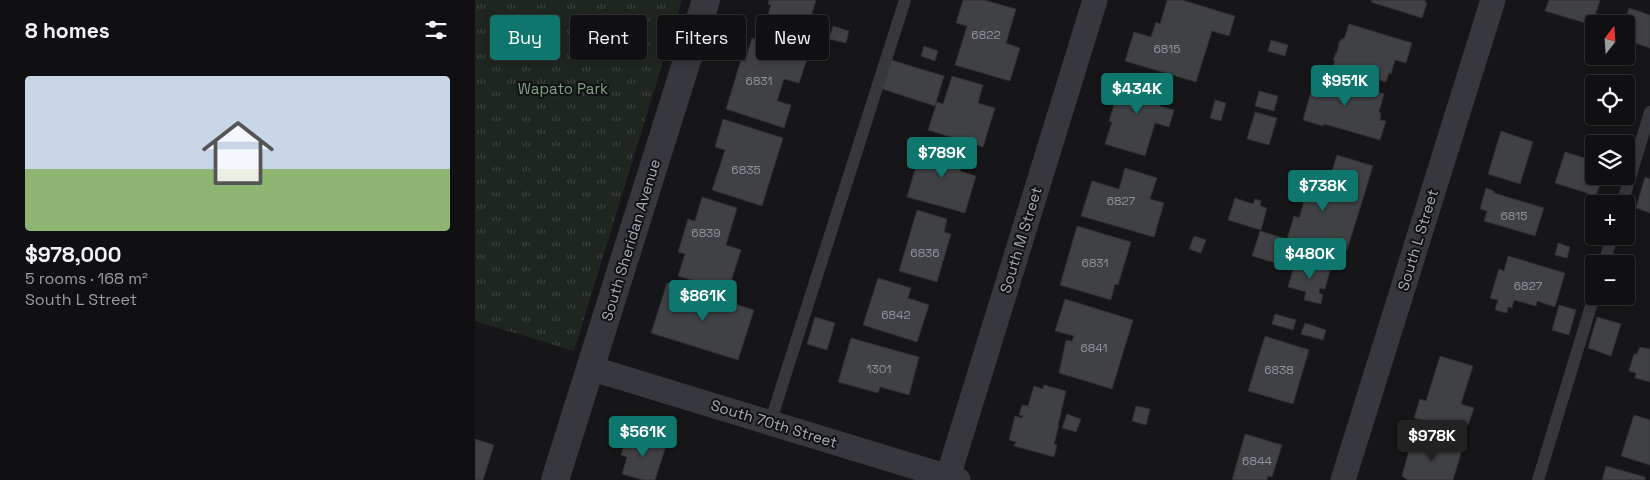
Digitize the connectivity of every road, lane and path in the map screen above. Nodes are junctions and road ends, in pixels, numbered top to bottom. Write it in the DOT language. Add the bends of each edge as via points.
graph roads {
  1 [pos="706,0"];
  2 [pos="905,0"];
  3 [pos="1095,0"];
  4 [pos="1493,0"];
  5 [pos="1650,112"];
  6 [pos="1625,195"];
  7 [pos="1591,305"];
  8 [pos="590,368"];
  9 [pos="770,423"];
  10 [pos="951,479"];
  11 [pos="555,480"];
  12 [pos="1343,480"];
  13 [pos="1538,480"];
  1 -- 8 [label="street, South Sheridan Avenue"];
  2 -- 9 [label="lane"];
  3 -- 10 [label="street, South M Street"];
  4 -- 12 [label="street, South L Street"];
  5 -- 6 [label="lane"];
  7 -- 13 [label="lane"];
  8 -- 9 [label="street, South 70th Street"];
  8 -- 11 [label="street, South Sheridan Avenue"];
  9 -- 10 [label="street, South 70th Street"];
}
